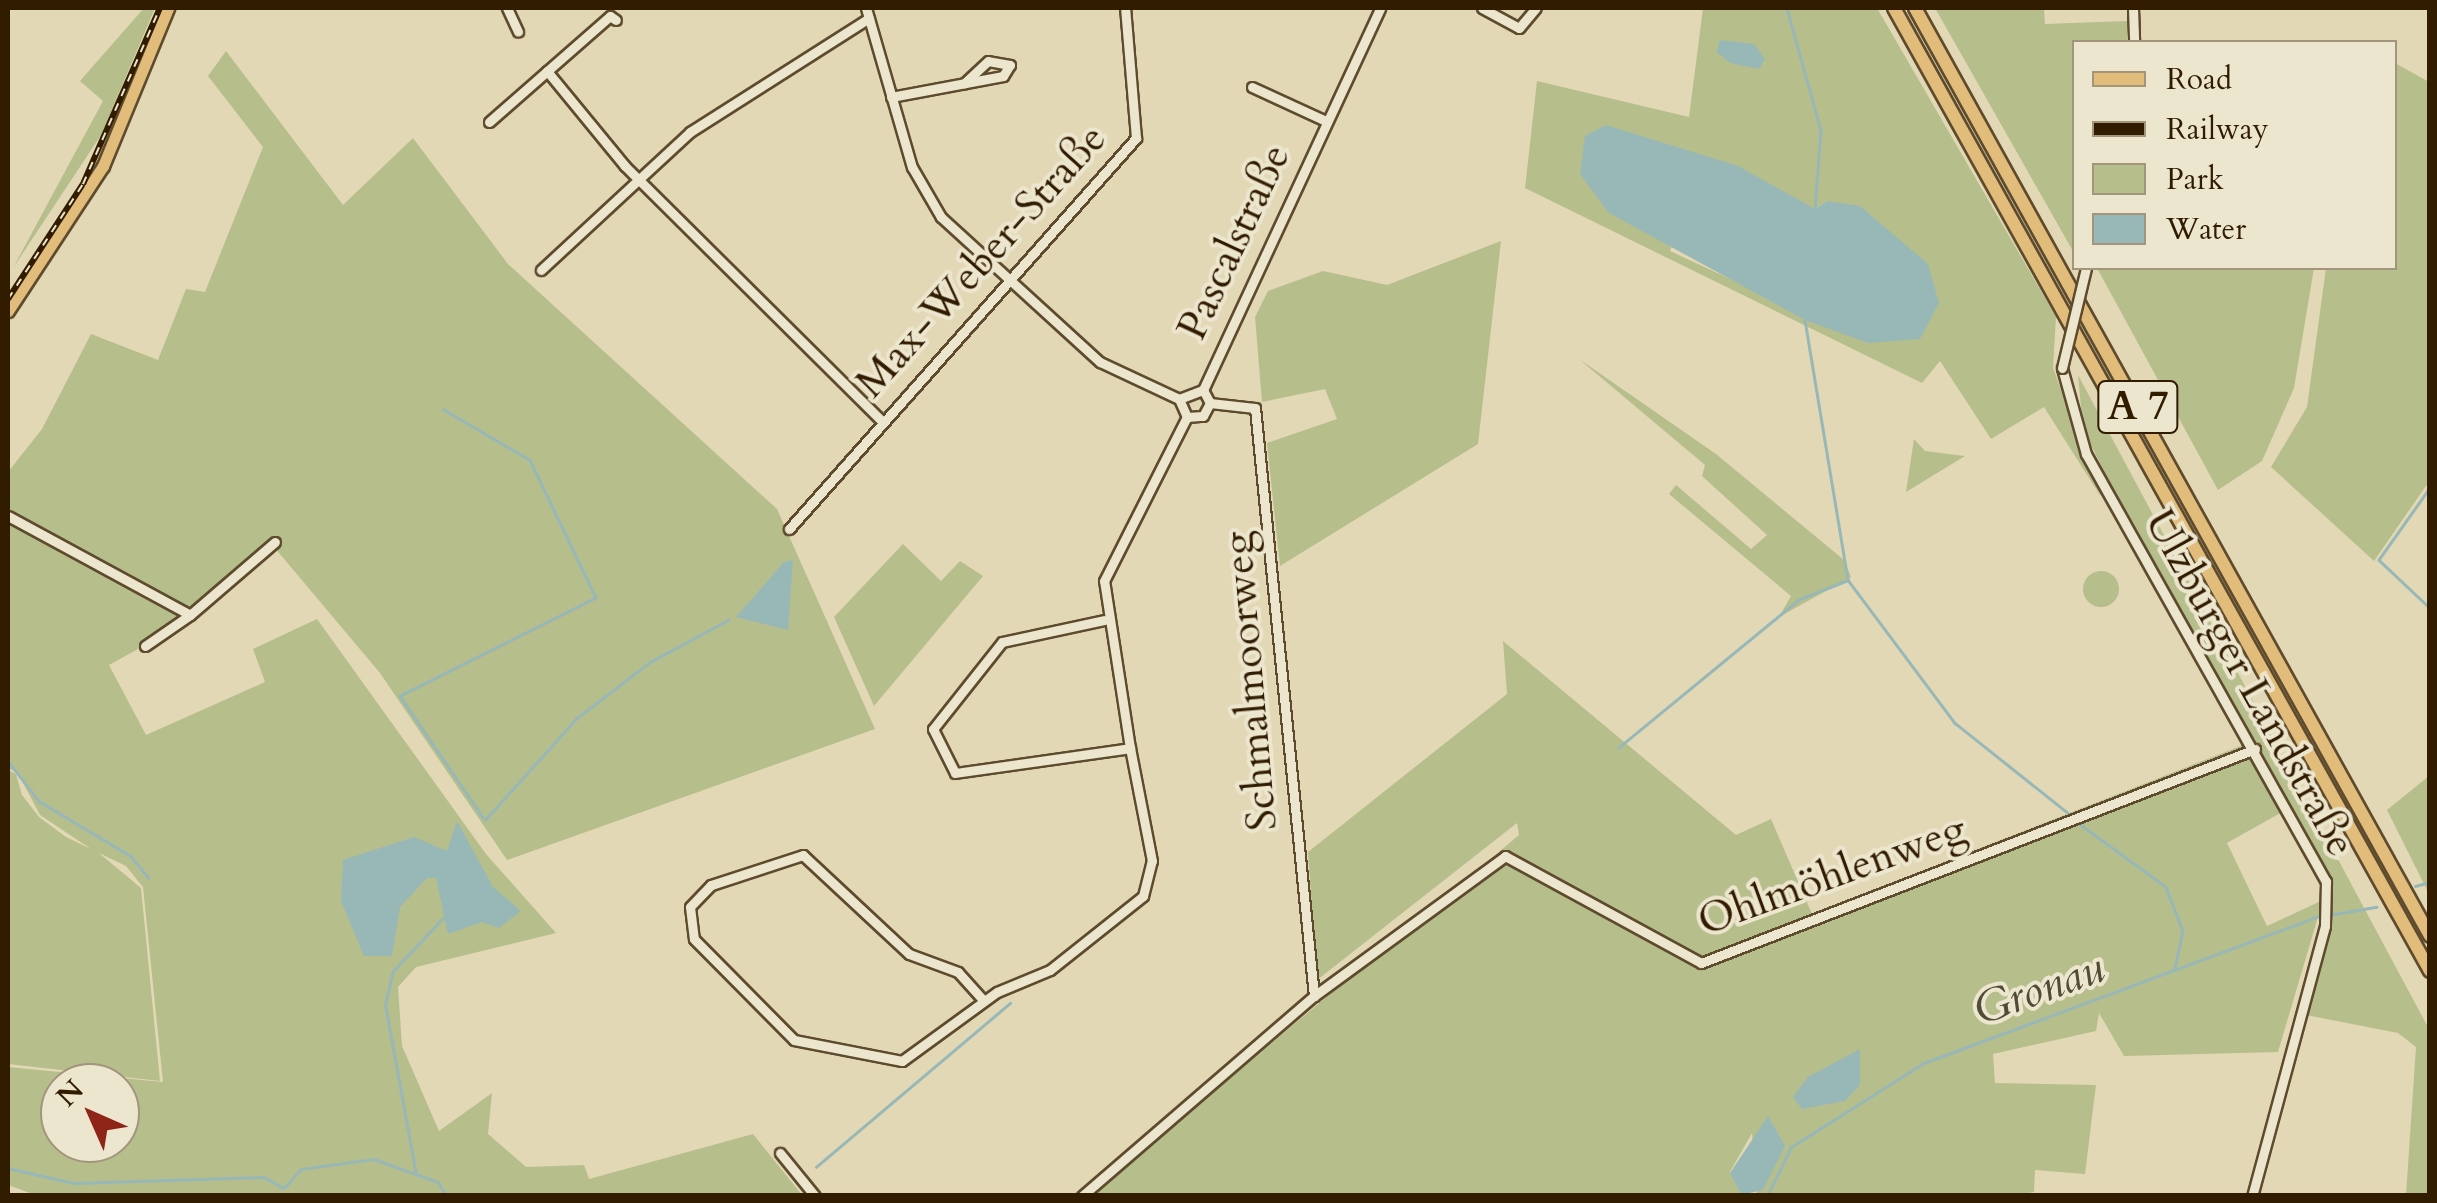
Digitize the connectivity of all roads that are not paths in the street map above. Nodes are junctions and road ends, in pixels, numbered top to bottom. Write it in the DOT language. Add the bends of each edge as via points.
graph roads {
  1 [pos="168,8"];
  2 [pos="506,8"];
  3 [pos="1125,8"];
  4 [pos="1380,8"];
  5 [pos="1482,8"];
  6 [pos="1536,8"];
  7 [pos="1894,8"];
  8 [pos="1914,8"];
  9 [pos="2132,8"];
  10 [pos="867,13"];
  11 [pos="616,20"];
  12 [pos="518,32"];
  13 [pos="2134,40"];
  14 [pos="547,71"];
  15 [pos="964,83"];
  16 [pos="1252,87"];
  17 [pos="891,96"];
  18 [pos="1326,121"];
  19 [pos="488,122"];
  20 [pos="640,177"];
  21 [pos="541,270"];
  22 [pos="2086,270"];
  23 [pos="1009,280"];
  24 [pos="8,312"];
  25 [pos="1203,390"];
  26 [pos="1179,400"];
  27 [pos="1210,403"];
  28 [pos="1187,417"];
  29 [pos="882,422"];
  30 [pos="8,516"];
  31 [pos="789,528"];
  32 [pos="274,542"];
  33 [pos="190,615"];
  34 [pos="1104,620"];
  35 [pos="146,646"];
  36 [pos="1125,749"];
  37 [pos="2254,749"];
  38 [pos="2430,936"];
  39 [pos="2430,971"];
  40 [pos="1314,996"];
  41 [pos="984,1001"];
  42 [pos="780,1153"];
  43 [pos="815,1196"];
  44 [pos="1082,1196"];
  45 [pos="2252,1196"];
  1 -- 24 [label="main road" via="102,166"];
  2 -- 12 [label="street"];
  3 -- 23 [label="street, Max-Weber-Straße" via="1140,130"];
  4 -- 18 [label="street, Pascalstraße"];
  5 -- 6 [label="street" via="1519,28"];
  7 -- 39 [label="highway, A 7"];
  8 -- 38 [label="highway, A 7"];
  9 -- 13 [label="street"];
  10 -- 17 [label="street"];
  10 -- 20 [label="street" via="765,77"];
  11 -- 14 [label="street"];
  14 -- 19 [label="street"];
  14 -- 20 [label="street"];
  15 -- 15 [label="street" via="1003,76 1010,65 988,60"];
  15 -- 17 [label="street"];
  16 -- 18 [label="street, Pascalstraße"];
  17 -- 23 [label="street" via="912,167 941,216"];
  18 -- 25 [label="street, Pascalstraße"];
  20 -- 21 [label="street"];
  20 -- 29 [label="street"];
  22 -- 37 [label="street, Ulzburger Landstraße, bridge" via="2062,368 2086,454"];
  23 -- 26 [label="street" via="1100,362"];
  23 -- 29 [label="street, Max-Weber-Straße"];
  25 -- 26 [label="street, Pascalstraße"];
  25 -- 27 [label="street, Pascalstraße"];
  26 -- 28 [label="street, Pascalstraße"];
  27 -- 28 [label="street, Pascalstraße" via="1202,416"];
  27 -- 40 [label="street, Schmalmoorweg" via="1256,408"];
  28 -- 34 [label="street" via="1116,551"];
  29 -- 31 [label="street, Max-Weber-Straße"];
  30 -- 33 [label="street"];
  32 -- 33 [label="street"];
  33 -- 35 [label="street"];
  34 -- 36 [label="street"];
  34 -- 36 [label="street" via="1002,642 941,715 935,744 955,773 976,776"];
  36 -- 41 [label="street" via="1149,888 1050,970"];
  37 -- 40 [label="street, Ohlmöhlenweg" via="1701,963 1506,856"];
  37 -- 45 [label="street, Ulzburger Landstraße" via="2326,881 2329,903"];
  40 -- 44 [label="street, Ohlmöhlenweg"];
  41 -- 41 [label="street" via="902,1061 804,1046 694,939 690,907 710,885 803,855 902,948 958,972"];
  42 -- 43 [label="street"];
}
